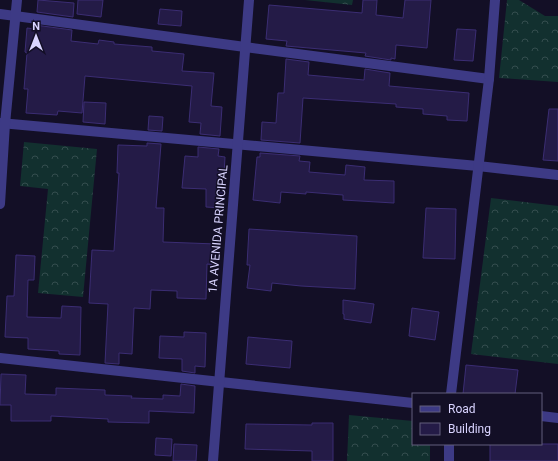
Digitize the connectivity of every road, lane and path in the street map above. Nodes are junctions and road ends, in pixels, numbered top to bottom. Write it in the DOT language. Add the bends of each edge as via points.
graph roads {
  1 [pos="17,0"];
  2 [pos="249,0"];
  3 [pos="495,0"];
  4 [pos="0,14"];
  5 [pos="16,15"];
  6 [pos="245,47"];
  7 [pos="489,78"];
  8 [pos="2,124"];
  9 [pos="238,145"];
  10 [pos="478,166"];
  11 [pos="558,175"];
  12 [pos="0,204"];
  13 [pos="0,358"];
  14 [pos="219,381"];
  15 [pos="451,393"];
  16 [pos="412,403"];
  17 [pos="542,416"];
  18 [pos="558,418"];
  19 [pos="449,445"];
  20 [pos="213,461"];
  21 [pos="449,461"];
  1 -- 5 [label="street"];
  2 -- 6 [label="street, 1A AVENIDA PRINCIPAL"];
  3 -- 7 [label="street"];
  4 -- 5 [label="street"];
  5 -- 6 [label="street"];
  5 -- 8 [label="street"];
  6 -- 7 [label="street"];
  6 -- 9 [label="street, 1A AVENIDA PRINCIPAL"];
  7 -- 10 [label="street"];
  8 -- 9 [label="street"];
  8 -- 12 [label="street"];
  9 -- 10 [label="street"];
  9 -- 14 [label="street, 1A AVENIDA PRINCIPAL"];
  10 -- 11 [label="street"];
  10 -- 15 [label="street"];
  13 -- 14 [label="street"];
  14 -- 16 [label="street"];
  14 -- 20 [label="street, 1A AVENIDA PRINCIPAL"];
  17 -- 18 [label="street"];
  19 -- 21 [label="street"];
}
